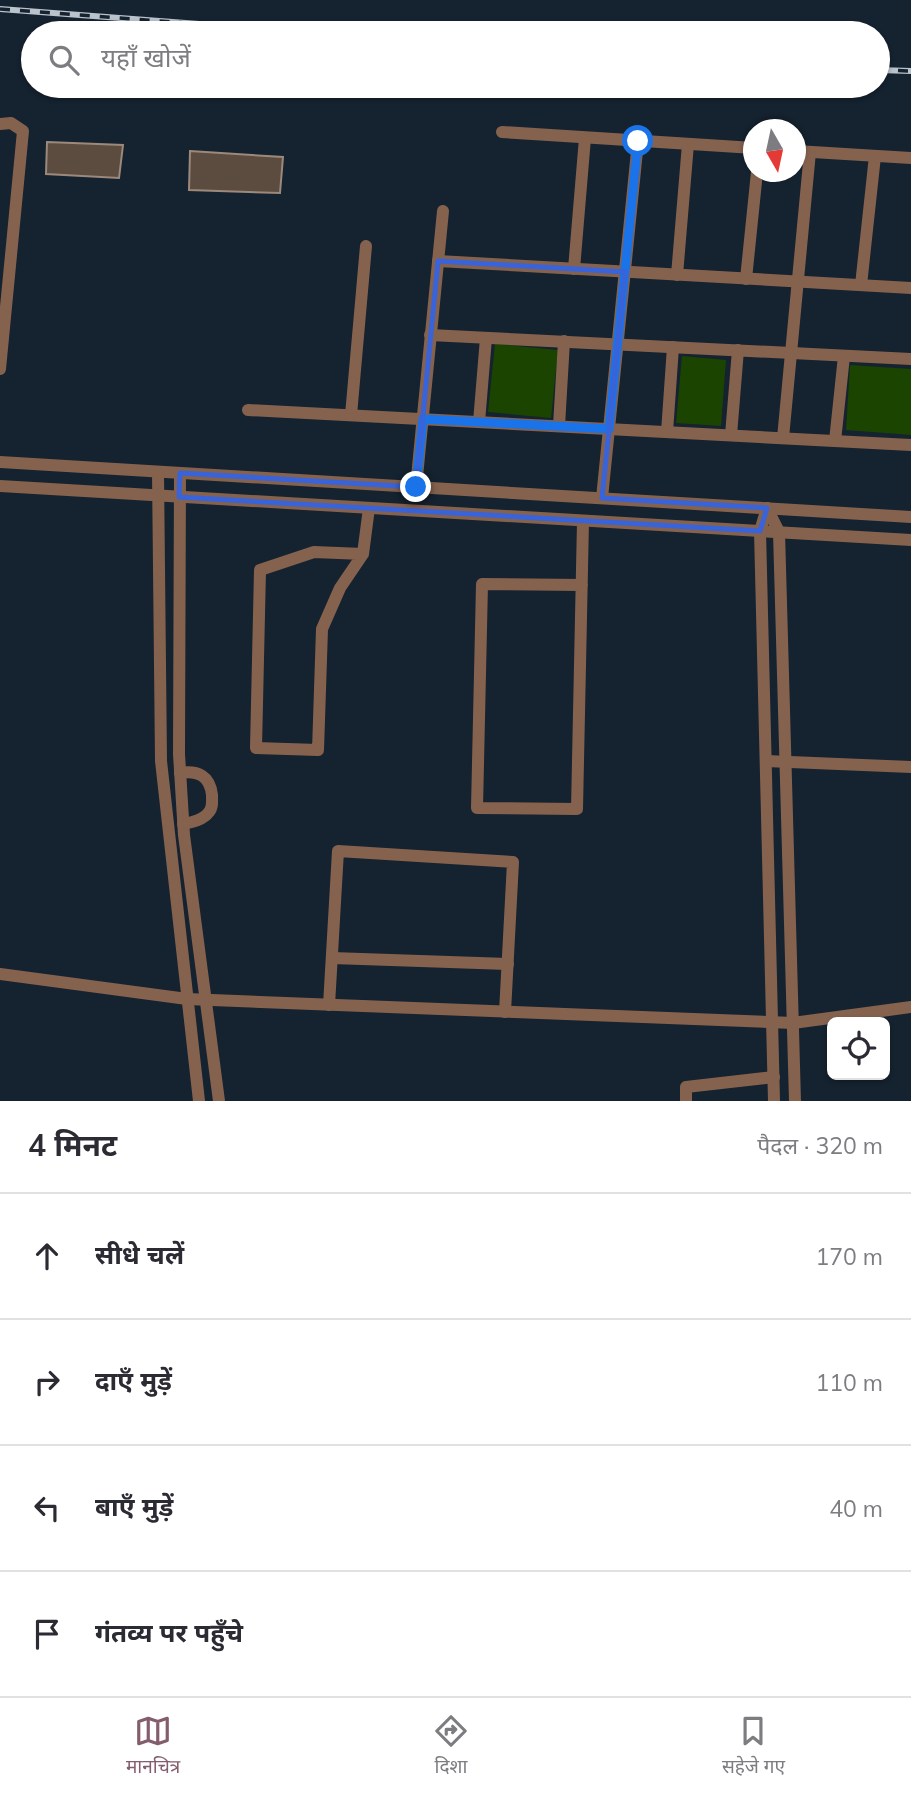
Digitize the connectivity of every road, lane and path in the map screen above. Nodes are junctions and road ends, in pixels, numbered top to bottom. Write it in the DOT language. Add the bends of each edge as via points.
graph roads {
  1 [pos="0,124"];
  2 [pos="502,132"];
  3 [pos="585,138"];
  4 [pos="638,141"];
  5 [pos="688,144"];
  6 [pos="743,147"];
  7 [pos="806,152"];
  8 [pos="810,152"];
  9 [pos="875,156"];
  10 [pos="911,158"];
  11 [pos="756,182"];
  12 [pos="443,211"];
  13 [pos="366,246"];
  14 [pos="438,261"];
  15 [pos="574,269"];
  16 [pos="625,272"];
  17 [pos="677,275"];
  18 [pos="746,279"];
  19 [pos="797,282"];
  20 [pos="861,285"];
  21 [pos="911,288"];
  22 [pos="430,335"];
  23 [pos="486,338"];
  24 [pos="564,341"];
  25 [pos="617,344"];
  26 [pos="673,347"];
  27 [pos="738,350"];
  28 [pos="790,353"];
  29 [pos="844,356"];
  30 [pos="911,359"];
  31 [pos="0,369"];
  32 [pos="248,410"];
  33 [pos="351,415"];
  34 [pos="423,419"];
  35 [pos="479,422"];
  36 [pos="559,426"];
  37 [pos="609,429"];
  38 [pos="667,432"];
  39 [pos="731,435"];
  40 [pos="783,438"];
  41 [pos="835,441"];
  42 [pos="911,445"];
  43 [pos="0,462"];
  44 [pos="158,472"];
  45 [pos="180,473"];
  46 [pos="0,486"];
  47 [pos="416,487"];
  48 [pos="158,496"];
  49 [pos="179,497"];
  50 [pos="602,498"];
  51 [pos="369,508"];
  52 [pos="767,508"];
  53 [pos="911,517"];
  54 [pos="583,521"];
  55 [pos="760,531"];
  56 [pos="779,532"];
  57 [pos="911,540"];
  58 [pos="363,554"];
  59 [pos="582,585"];
  60 [pos="766,761"];
  61 [pos="786,761"];
  62 [pos="911,767"];
  63 [pos="180,773"];
  64 [pos="183,824"];
  65 [pos="768,833"];
  66 [pos="789,858"];
  67 [pos="332,958"];
  68 [pos="508,964"];
  69 [pos="0,974"];
  70 [pos="187,999"];
  71 [pos="206,1000"];
  72 [pos="329,1005"];
  73 [pos="911,1006"];
  74 [pos="505,1012"];
  75 [pos="772,1022"];
  76 [pos="793,1023"];
  77 [pos="774,1077"];
  78 [pos="199,1101"];
  79 [pos="219,1101"];
  80 [pos="686,1101"];
  81 [pos="774,1101"];
  82 [pos="794,1101"];
  1 -- 31 [label="street" via="11,123 23,131"];
  2 -- 3 [label="street"];
  3 -- 4 [label="street"];
  3 -- 15 [label="street"];
  4 -- 5 [label="street"];
  4 -- 16 [label="street"];
  5 -- 6 [label="street"];
  5 -- 17 [label="street"];
  7 -- 8 [label="street"];
  8 -- 9 [label="street"];
  8 -- 19 [label="street"];
  9 -- 10 [label="street"];
  9 -- 20 [label="street"];
  11 -- 18 [label="street"];
  12 -- 14 [label="street"];
  13 -- 33 [label="street"];
  14 -- 15 [label="street"];
  14 -- 22 [label="street"];
  15 -- 16 [label="street"];
  16 -- 17 [label="street"];
  16 -- 25 [label="street"];
  17 -- 18 [label="street"];
  18 -- 19 [label="street"];
  19 -- 20 [label="street"];
  19 -- 28 [label="street"];
  20 -- 21 [label="street"];
  22 -- 23 [label="street"];
  22 -- 34 [label="street"];
  23 -- 24 [label="street"];
  23 -- 35 [label="street"];
  24 -- 25 [label="street"];
  24 -- 36 [label="street"];
  25 -- 26 [label="street"];
  25 -- 37 [label="street"];
  26 -- 27 [label="street"];
  26 -- 38 [label="street"];
  27 -- 28 [label="street"];
  27 -- 39 [label="street"];
  28 -- 29 [label="street"];
  28 -- 40 [label="street"];
  29 -- 30 [label="street"];
  29 -- 41 [label="street"];
  32 -- 33 [label="street"];
  33 -- 34 [label="street"];
  34 -- 35 [label="street"];
  34 -- 47 [label="street"];
  35 -- 36 [label="street"];
  36 -- 37 [label="street"];
  37 -- 38 [label="street"];
  37 -- 50 [label="street"];
  38 -- 39 [label="street"];
  39 -- 40 [label="street"];
  40 -- 41 [label="street"];
  41 -- 42 [label="street"];
  43 -- 44 [label="street"];
  44 -- 45 [label="street"];
  44 -- 48 [label="street"];
  45 -- 47 [label="street"];
  45 -- 49 [label="street"];
  46 -- 48 [label="street"];
  47 -- 50 [label="street"];
  48 -- 49 [label="street"];
  48 -- 70 [label="street" via="161,761"];
  49 -- 51 [label="street"];
  49 -- 63 [label="street"];
  50 -- 52 [label="street"];
  51 -- 54 [label="street"];
  51 -- 58 [label="street"];
  52 -- 53 [label="street"];
  52 -- 55 [label="street"];
  52 -- 56 [label="street"];
  54 -- 55 [label="street"];
  54 -- 59 [label="street"];
  55 -- 56 [label="street"];
  55 -- 60 [label="street"];
  56 -- 57 [label="street"];
  56 -- 61 [label="street"];
  58 -- 58 [label="street" via="340,587 322,629 318,750 256,748 260,570 314,552"];
  59 -- 59 [label="street" via="577,810 477,808 482,583"];
  60 -- 61 [label="street"];
  60 -- 65 [label="street"];
  61 -- 62 [label="street"];
  61 -- 66 [label="street"];
  63 -- 64 [label="street"];
  63 -- 64 [label="street" via="207,778 212,802 203,817"];
  64 -- 71 [label="street"];
  65 -- 66 [label="street"];
  65 -- 75 [label="street"];
  66 -- 76 [label="street"];
  67 -- 68 [label="street"];
  67 -- 68 [label="street" via="338,851 513,862"];
  67 -- 72 [label="street"];
  68 -- 74 [label="street"];
  69 -- 70 [label="street"];
  70 -- 71 [label="street"];
  70 -- 78 [label="street"];
  71 -- 72 [label="street"];
  71 -- 79 [label="street"];
  72 -- 74 [label="street"];
  73 -- 76 [label="street"];
  74 -- 75 [label="street"];
  75 -- 76 [label="street"];
  75 -- 77 [label="street"];
  76 -- 82 [label="street"];
  77 -- 80 [label="street" via="686,1087"];
  77 -- 81 [label="street"];
}
